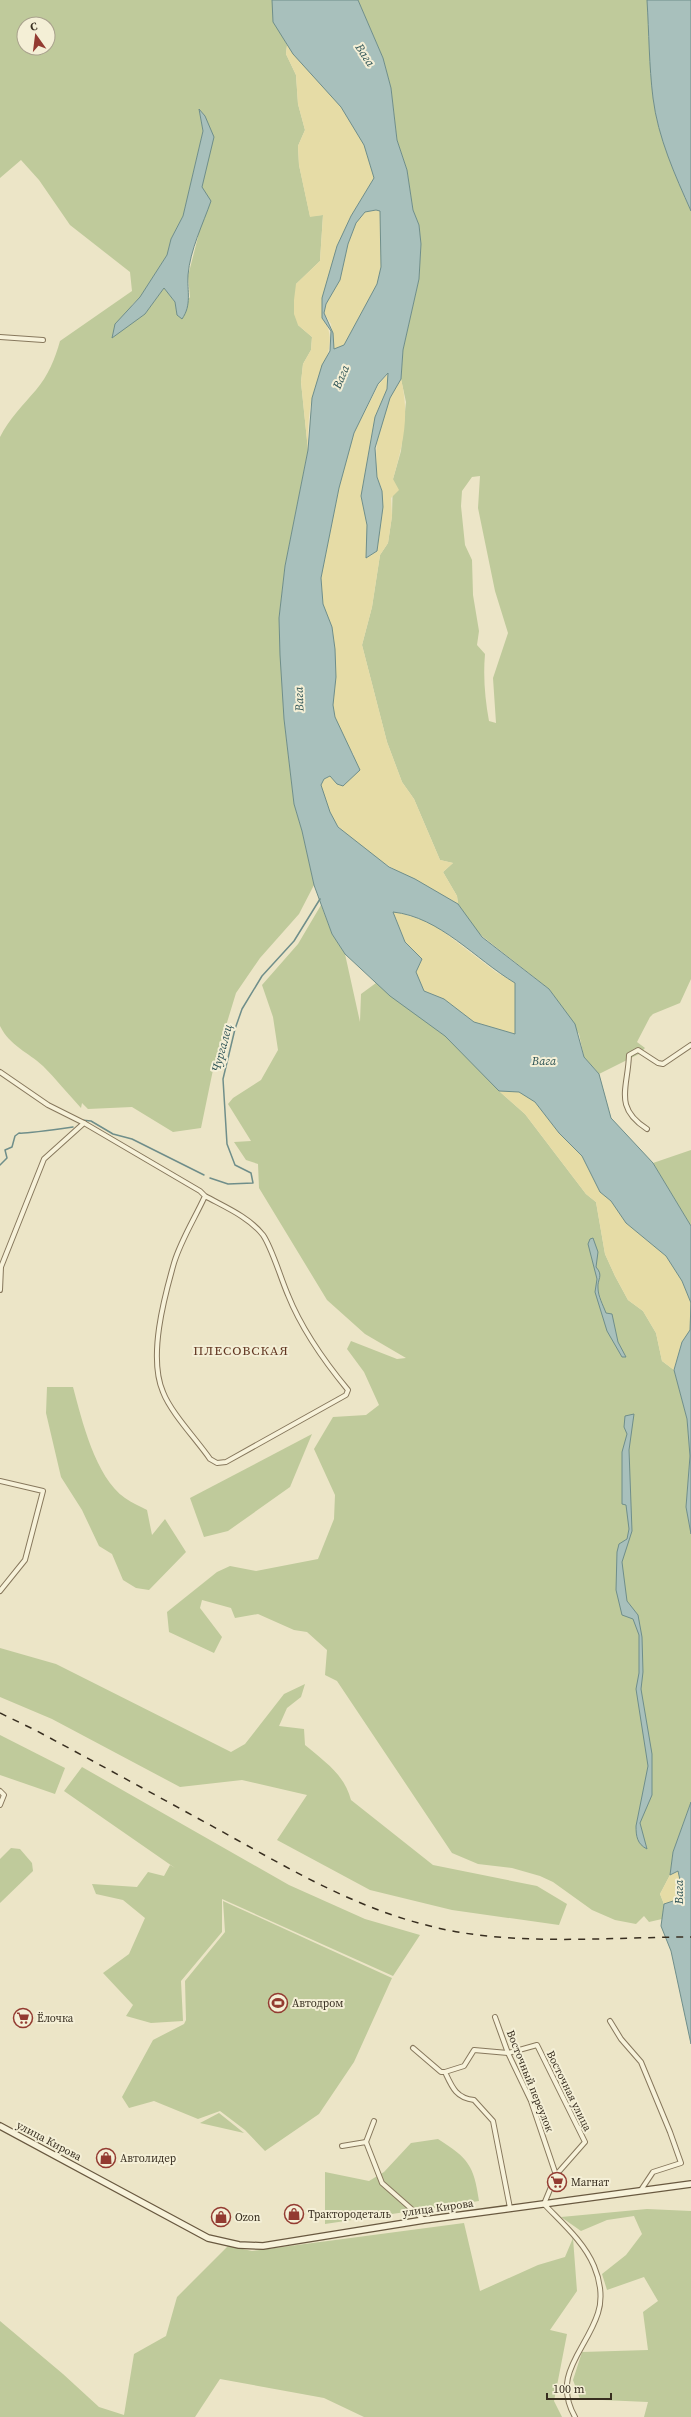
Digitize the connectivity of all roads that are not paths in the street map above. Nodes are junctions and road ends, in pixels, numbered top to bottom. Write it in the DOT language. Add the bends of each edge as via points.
graph roads {
  1 [pos="0,337"];
  2 [pos="43,340"];
  3 [pos="691,1045"];
  4 [pos="0,1072"];
  5 [pos="84,1123"];
  6 [pos="647,1129"];
  7 [pos="205,1196"];
  8 [pos="0,1290"];
  9 [pos="0,1481"];
  10 [pos="0,1591"];
  11 [pos="0,1791"];
  12 [pos="0,1805"];
  13 [pos="495,2017"];
  14 [pos="610,2022"];
  15 [pos="413,2048"];
  16 [pos="508,2053"];
  17 [pos="445,2072"];
  18 [pos="374,2120"];
  19 [pos="0,2126"];
  20 [pos="366,2142"];
  21 [pos="342,2146"];
  22 [pos="556,2175"];
  23 [pos="691,2184"];
  24 [pos="641,2190"];
  25 [pos="544,2204"];
  26 [pos="510,2208"];
  27 [pos="424,2220"];
  28 [pos="575,2417"];
  1 -- 2 [label="street"];
  3 -- 6 [label="street" via="663,1064 638,1050 629,1055 625,1100 633,1120"];
  4 -- 5 [label="street" via="48,1105"];
  5 -- 7 [label="street"];
  5 -- 8 [label="street" via="44,1159 1,1267"];
  7 -- 7 [label="street" via="244,1218 263,1236 288,1296 307,1333 327,1365 348,1390 346,1395 296,1423 226,1462 217,1463 210,1459 163,1393 157,1373 158,1342 174,1263"];
  9 -- 10 [label="street" via="43,1491 24,1560"];
  11 -- 12 [label="street" via="4,1795"];
  13 -- 16 [label="street, Восточный переулок"];
  14 -- 24 [label="street" via="641,2062 681,2163 652,2172"];
  15 -- 17 [label="street" via="440,2072"];
  16 -- 17 [label="street, Восточная улица" via="474,2050 464,2066"];
  16 -- 22 [label="street, Восточный переулок" via="531,2101"];
  16 -- 22 [label="street, Восточная улица" via="537,2045 585,2142"];
  17 -- 26 [label="street" via="455,2092 465,2099 474,2100 493,2121"];
  18 -- 20 [label="street"];
  19 -- 27 [label="main road, улица Кирова" via="186,2227 223,2242 262,2246"];
  20 -- 21 [label="street"];
  20 -- 27 [label="street" via="382,2183"];
  22 -- 25 [label="street, Восточная улица"];
  23 -- 24 [label="main road, улица Кирова"];
  24 -- 25 [label="main road, улица Кирова"];
  25 -- 26 [label="main road, улица Кирова"];
  25 -- 28 [label="street" via="582,2246 594,2266 599,2286 601,2302 598,2314 570,2367 567,2396"];
  26 -- 27 [label="main road, улица Кирова"];
}
